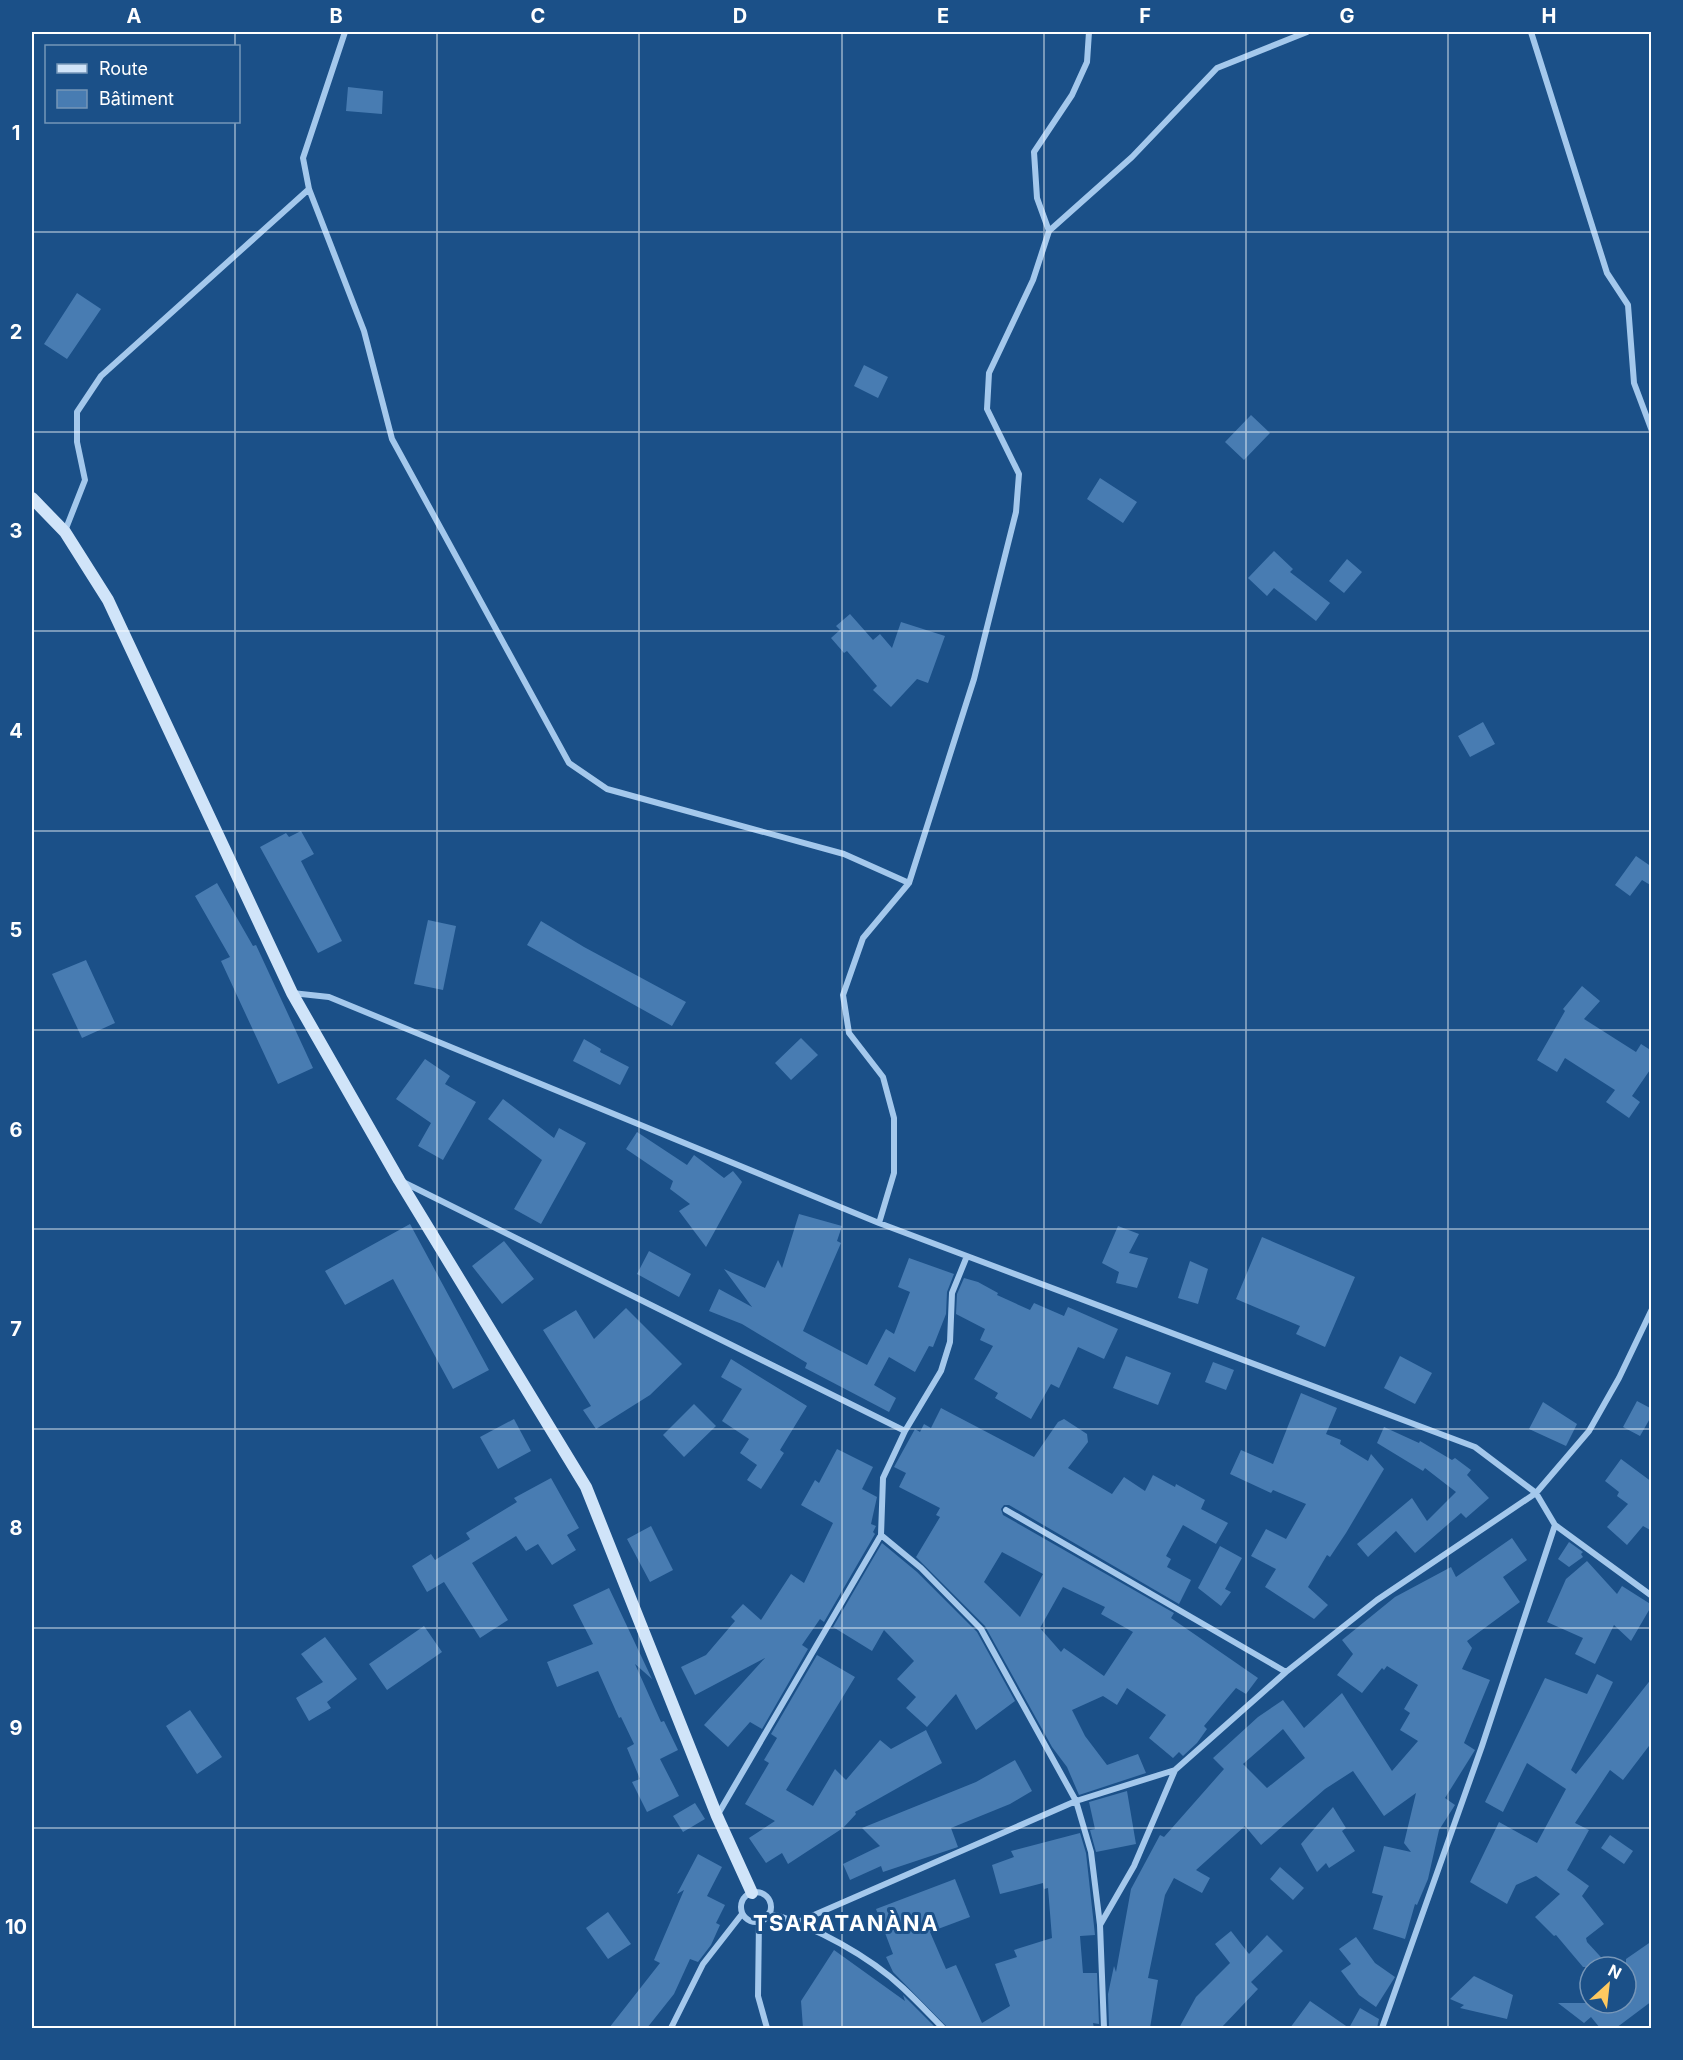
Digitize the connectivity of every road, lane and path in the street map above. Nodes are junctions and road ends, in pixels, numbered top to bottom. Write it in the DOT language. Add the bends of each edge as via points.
graph roads {
  1 [pos="345,32"];
  2 [pos="1089,32"];
  3 [pos="1307,32"];
  4 [pos="1531,32"];
  5 [pos="309,189"];
  6 [pos="1049,231"];
  7 [pos="1652,431"];
  8 [pos="32,498"];
  9 [pos="65,532"];
  10 [pos="909,882"];
  11 [pos="291,993"];
  12 [pos="399,1180"];
  13 [pos="879,1222"];
  14 [pos="967,1256"];
  15 [pos="1652,1309"];
  16 [pos="905,1431"];
  17 [pos="1536,1493"];
  18 [pos="1006,1510"];
  19 [pos="1556,1525"];
  20 [pos="881,1535"];
  21 [pos="1652,1596"];
  22 [pos="1286,1672"];
  23 [pos="1175,1770"];
  24 [pos="1076,1801"];
  25 [pos="717,1816"];
  26 [pos="752,1893"];
  27 [pos="769,1913"];
  28 [pos="742,1914"];
  29 [pos="759,1921"];
  30 [pos="798,1922"];
  31 [pos="1100,1925"];
  32 [pos="671,2028"];
  33 [pos="767,2028"];
  34 [pos="943,2028"];
  35 [pos="1104,2028"];
  36 [pos="1382,2028"];
  1 -- 5 [label="street" via="303,159"];
  2 -- 6 [label="street" via="1088,62 1034,152 1037,198"];
  3 -- 6 [label="street" via="1217,68 1132,157"];
  4 -- 7 [label="street" via="1607,273 1628,305 1634,383"];
  5 -- 9 [label="street" via="101,376 77,412 77,442 85,480"];
  5 -- 10 [label="street" via="364,332 392,439 569,763 607,789 844,854"];
  6 -- 10 [label="street" via="1033,280 989,372 987,409 1019,474 1016,512 974,679"];
  8 -- 9 [label="street"];
  9 -- 11 [label="street" via="108,600"];
  10 -- 13 [label="street" via="863,938 843,995 849,1033 883,1077 894,1118 894,1173"];
  11 -- 12 [label="street"];
  11 -- 13 [label="street" via="329,997"];
  12 -- 16 [label="street"];
  12 -- 25 [label="street" via="586,1487"];
  13 -- 14 [label="street"];
  14 -- 16 [label="street" via="952,1293 950,1341 940,1371"];
  14 -- 17 [label="street" via="1475,1447"];
  15 -- 17 [label="street" via="1589,1431"];
  16 -- 20 [label="street" via="883,1478"];
  17 -- 19 [label="street"];
  17 -- 22 [label="street" via="1377,1600"];
  18 -- 22 [label="street"];
  19 -- 21 [label="street"];
  19 -- 36 [label="street"];
  20 -- 24 [label="street" via="921,1568 981,1629"];
  20 -- 25 [label="street"];
  22 -- 23 [label="street"];
  23 -- 24 [label="street"];
  23 -- 31 [label="street" via="1134,1866"];
  24 -- 30 [label="street"];
  24 -- 31 [label="street" via="1091,1852"];
  25 -- 26 [label="street"];
  26 -- 27 [label="street" via="759,1892 769,1900"];
  26 -- 28 [label="street" via="742,1901"];
  27 -- 29 [label="street"];
  27 -- 30 [label="street"];
  28 -- 29 [label="street"];
  28 -- 32 [label="street" via="703,1964"];
  29 -- 33 [label="street" via="758,1996"];
  30 -- 34 [label="street" via="868,1961 902,1987"];
  31 -- 35 [label="street"];
}
